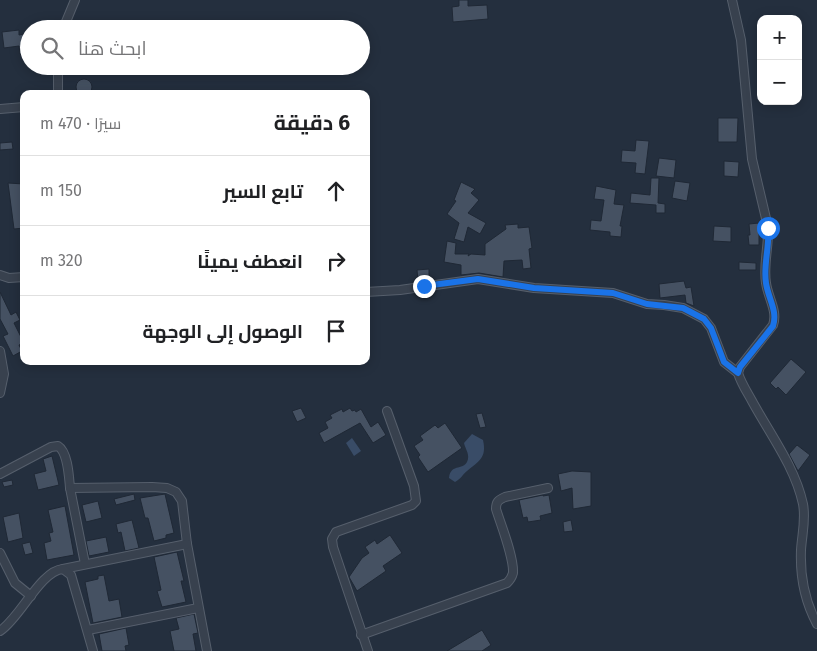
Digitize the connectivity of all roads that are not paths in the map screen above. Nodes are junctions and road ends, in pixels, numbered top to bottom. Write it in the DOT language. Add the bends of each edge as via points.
graph roads {
  1 [pos="75,0"];
  2 [pos="732,0"];
  3 [pos="67,20"];
  4 [pos="58,75"];
  5 [pos="58,90"];
  6 [pos="20,107"];
  7 [pos="0,109"];
  8 [pos="0,275"];
  9 [pos="20,277"];
  10 [pos="370,292"];
  11 [pos="0,351"];
  12 [pos="738,373"];
  13 [pos="0,394"];
  14 [pos="387,411"];
  15 [pos="0,474"];
  16 [pos="70,488"];
  17 [pos="548,488"];
  18 [pos="187,544"];
  19 [pos="0,553"];
  20 [pos="85,564"];
  21 [pos="63,568"];
  22 [pos="31,596"];
  23 [pos="198,608"];
  24 [pos="817,624"];
  25 [pos="88,630"];
  26 [pos="0,631"];
  27 [pos="361,635"];
  28 [pos="93,651"];
  29 [pos="207,651"];
  30 [pos="368,651"];
  1 -- 3 [label="street"];
  2 -- 12 [label="street" via="742,40 752,159 768,228 766,282 775,318 773,326"];
  4 -- 5 [label="street"];
  6 -- 7 [label="street"];
  8 -- 9 [label="street"];
  10 -- 12 [label="street" via="478,279 534,288 613,293 647,304 683,308 704,319 711,328 724,362"];
  11 -- 13 [label="street" via="4,366"];
  12 -- 24 [label="street" via="798,487 804,517 801,564 808,607"];
  14 -- 27 [label="street" via="414,486 416,501 336,532 332,539"];
  15 -- 16 [label="street" via="58,446 63,452"];
  16 -- 18 [label="street" via="167,488 176,492 182,502"];
  16 -- 20 [label="street"];
  17 -- 27 [label="street" via="504,497 496,504 513,572 507,583"];
  18 -- 20 [label="street"];
  18 -- 23 [label="street"];
  19 -- 22 [label="street" via="15,583"];
  20 -- 21 [label="street"];
  21 -- 22 [label="street" via="50,574"];
  21 -- 25 [label="street" via="71,575"];
  22 -- 26 [label="street"];
  23 -- 25 [label="street"];
  23 -- 29 [label="street"];
  25 -- 28 [label="street"];
  27 -- 30 [label="street"];
}
